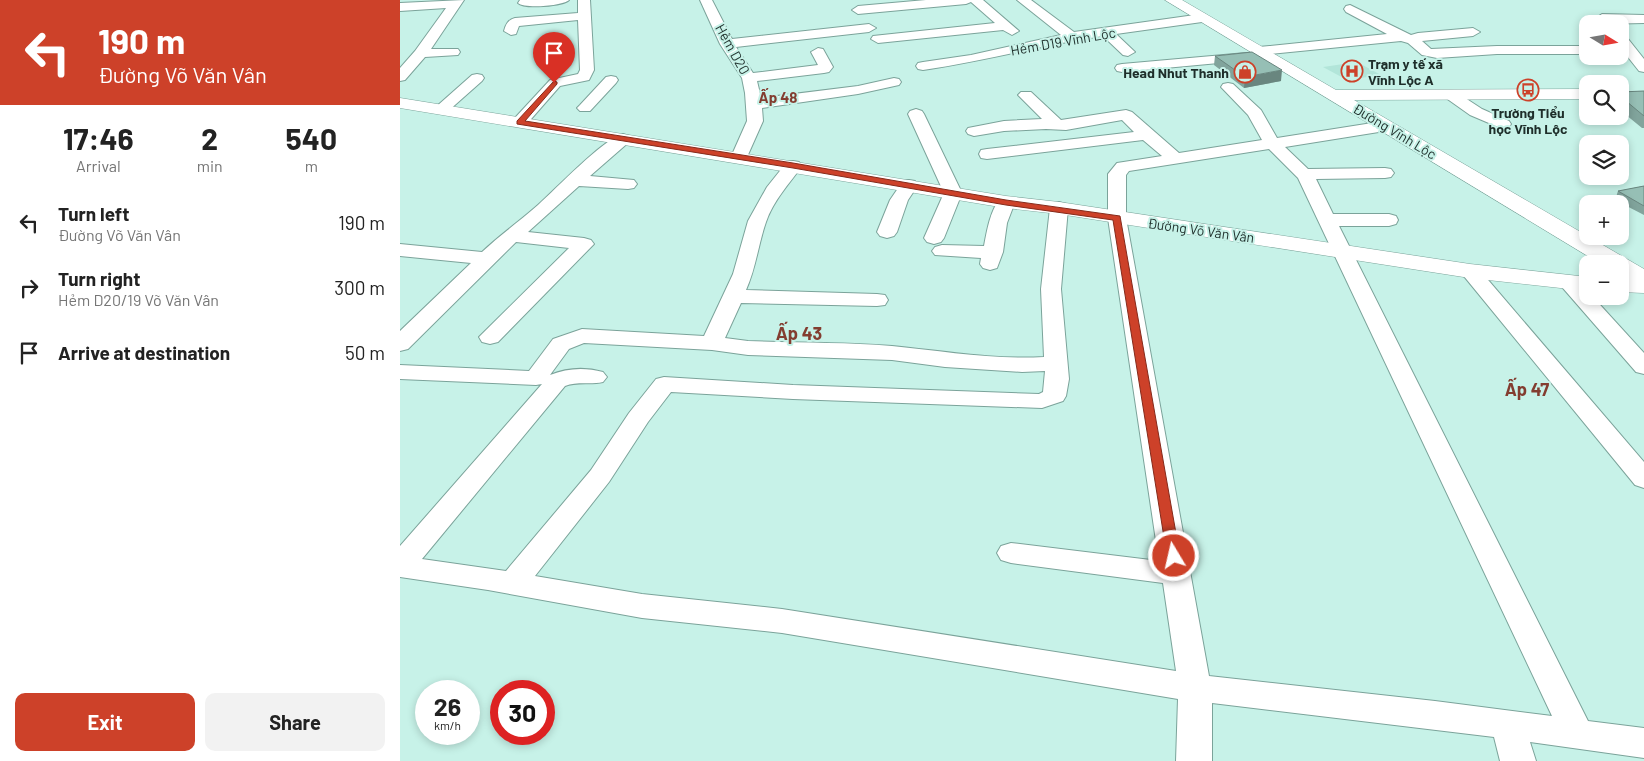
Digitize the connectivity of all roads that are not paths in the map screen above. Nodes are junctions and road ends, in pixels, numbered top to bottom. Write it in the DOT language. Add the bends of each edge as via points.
graph roads {
  1 [pos="400,0"];
  2 [pos="412,0"];
  3 [pos="563,0"];
  4 [pos="584,0"];
  5 [pos="706,0"];
  6 [pos="966,0"];
  7 [pos="976,0"];
  8 [pos="1023,0"];
  9 [pos="1172,0"];
  10 [pos="456,2"];
  11 [pos="524,3"];
  12 [pos="400,7"];
  13 [pos="1350,9"];
  14 [pos="858,10"];
  15 [pos="584,16"];
  16 [pos="445,18"];
  17 [pos="1202,18"];
  18 [pos="1367,18"];
  19 [pos="427,19"];
  20 [pos="1629,19"];
  21 [pos="1644,19"];
  22 [pos="1343,21"];
  23 [pos="1004,26"];
  24 [pos="869,28"];
  25 [pos="511,31"];
  26 [pos="1106,32"];
  27 [pos="1473,32"];
  28 [pos="1072,37"];
  29 [pos="1407,38"];
  30 [pos="878,39"];
  31 [pos="727,44"];
  32 [pos="1031,45"];
  33 [pos="1629,48"];
  34 [pos="1579,50"];
  35 [pos="453,52"];
  36 [pos="818,52"];
  37 [pos="1128,52"];
  38 [pos="1262,53"];
  39 [pos="420,54"];
  40 [pos="400,55"];
  41 [pos="923,66"];
  42 [pos="1122,68"];
  43 [pos="1644,68"];
  44 [pos="400,77"];
  45 [pos="584,77"];
  46 [pos="477,78"];
  47 [pos="894,82"];
  48 [pos="744,84"];
  49 [pos="1228,86"];
  50 [pos="1579,94"];
  51 [pos="1026,95"];
  52 [pos="1336,95"];
  53 [pos="1451,95"];
  54 [pos="400,103"];
  55 [pos="754,104"];
  56 [pos="585,108"];
  57 [pos="442,109"];
  58 [pos="916,114"];
  59 [pos="519,123"];
  60 [pos="1056,124"];
  61 [pos="1503,124"];
  62 [pos="1385,126"];
  63 [pos="974,131"];
  64 [pos="1146,134"];
  65 [pos="623,140"];
  66 [pos="1272,143"];
  67 [pos="987,154"];
  68 [pos="738,157"];
  69 [pos="1174,158"];
  70 [pos="793,166"];
  71 [pos="1385,173"];
  72 [pos="1304,174"];
  73 [pos="574,180"];
  74 [pos="628,184"];
  75 [pos="909,185"];
  76 [pos="953,193"];
  77 [pos="1006,202"];
  78 [pos="1059,208"];
  79 [pos="1117,218"];
  80 [pos="1327,220"];
  81 [pos="1389,220"];
  82 [pos="887,232"];
  83 [pos="513,236"];
  84 [pos="400,250"];
  85 [pos="1341,251"];
  86 [pos="1604,255"];
  87 [pos="487,258"];
  88 [pos="1629,270"];
  89 [pos="1470,271"];
  90 [pos="1644,279"];
  91 [pos="1578,284"];
  92 [pos="1629,285"];
  93 [pos="1644,286"];
  94 [pos="734,296"];
  95 [pos="876,300"];
  96 [pos="490,337"];
  97 [pos="712,343"];
  98 [pos="400,344"];
  99 [pos="1056,363"];
  100 [pos="1644,367"];
  101 [pos="400,372"];
  102 [pos="595,377"];
  103 [pos="1644,479"];
  104 [pos="1011,554"];
  105 [pos="400,566"];
  106 [pos="1176,574"];
  107 [pos="513,583"];
  108 [pos="1195,688"];
  109 [pos="1508,724"];
  110 [pos="1577,733"];
  111 [pos="1644,743"];
  112 [pos="1194,761"];
  113 [pos="1518,761"];
  1 -- 2 [label="street"];
  3 -- 11 [label="street"];
  4 -- 15 [label="street"];
  5 -- 31 [label="street, Hẻm D20"];
  6 -- 14 [label="street"];
  7 -- 23 [label="street"];
  8 -- 28 [label="street"];
  9 -- 17 [label="street, Đường Vĩnh Lộc"];
  10 -- 12 [label="street"];
  10 -- 16 [label="street"];
  13 -- 18 [label="street"];
  15 -- 25 [label="street" via="515,22"];
  15 -- 45 [label="street" via="587,70"];
  16 -- 19 [label="street"];
  16 -- 39 [label="street"];
  17 -- 26 [label="street, Hẻm D19 Vĩnh Lộc"];
  17 -- 38 [label="street, Đường Vĩnh Lộc"];
  18 -- 22 [label="street"];
  18 -- 29 [label="street"];
  20 -- 21 [label="street"];
  23 -- 30 [label="street"];
  23 -- 32 [label="street"];
  24 -- 31 [label="street"];
  26 -- 28 [label="street, Hẻm D19 Vĩnh Lộc"];
  26 -- 37 [label="street"];
  27 -- 29 [label="street"];
  28 -- 32 [label="street, Hẻm D19 Vĩnh Lộc"];
  29 -- 34 [label="street" via="1427,52 1437,54"];
  29 -- 38 [label="street"];
  31 -- 48 [label="street, Hẻm D20"];
  32 -- 41 [label="street, Hẻm D19 Vĩnh Lộc"];
  33 -- 43 [label="street"];
  35 -- 39 [label="street"];
  36 -- 48 [label="street" via="824,69"];
  38 -- 42 [label="street"];
  38 -- 52 [label="street, Đường Vĩnh Lộc"];
  39 -- 40 [label="street"];
  39 -- 44 [label="street"];
  45 -- 56 [label="street" via="589,80 616,80"];
  45 -- 59 [label="street" via="554,83"];
  46 -- 57 [label="street"];
  47 -- 55 [label="street"];
  48 -- 55 [label="street, Hẻm D20" via="753,93"];
  49 -- 66 [label="street" via="1255,113"];
  50 -- 53 [label="street"];
  51 -- 60 [label="street"];
  52 -- 53 [label="street"];
  52 -- 62 [label="street, Đường Vĩnh Lộc"];
  53 -- 61 [label="street" via="1476,112"];
  54 -- 57 [label="street, Đường Võ Văn Vân"];
  55 -- 68 [label="street, Hẻm D20" via="755,121"];
  57 -- 59 [label="street, Đường Võ Văn Vân"];
  58 -- 76 [label="street"];
  59 -- 65 [label="street, Đường Võ Văn Vân"];
  60 -- 63 [label="street"];
  60 -- 64 [label="street" via="1126,115"];
  62 -- 66 [label="street"];
  62 -- 86 [label="street, Đường Vĩnh Lộc"];
  64 -- 67 [label="street"];
  64 -- 69 [label="street"];
  65 -- 68 [label="street, Đường Võ Văn Vân"];
  65 -- 73 [label="street"];
  66 -- 69 [label="street"];
  66 -- 72 [label="street"];
  68 -- 70 [label="street, Đường Võ Văn Vân"];
  69 -- 79 [label="street" via="1123,167 1117,174"];
  70 -- 75 [label="street, Đường Võ Văn Vân"];
  70 -- 94 [label="street" via="776,187 758,221"];
  71 -- 72 [label="street"];
  72 -- 80 [label="street"];
  73 -- 74 [label="street"];
  73 -- 83 [label="street"];
  75 -- 76 [label="street, Đường Võ Văn Vân"];
  75 -- 82 [label="street" via="899,200"];
  76 -- 77 [label="street, Đường Võ Văn Vân"];
  76 -- 77 [label="street" via="938,245 992,258 998,222"];
  77 -- 78 [label="street, Đường Võ Văn Vân"];
  78 -- 79 [label="street, Đường Võ Văn Vân"];
  78 -- 99 [label="street" via="1051,290"];
  79 -- 85 [label="street, Đường Võ Văn Vân"];
  79 -- 106 [label="street"];
  80 -- 81 [label="street"];
  80 -- 85 [label="street"];
  83 -- 87 [label="street"];
  83 -- 96 [label="street" via="584,244"];
  84 -- 87 [label="street"];
  85 -- 89 [label="street, Đường Võ Văn Vân"];
  85 -- 110 [label="street"];
  87 -- 98 [label="street"];
  88 -- 90 [label="street, Đường Vĩnh Lộc"];
  89 -- 91 [label="street, Đường Võ Văn Vân"];
  89 -- 103 [label="street"];
  91 -- 100 [label="street"];
  92 -- 93 [label="street"];
  94 -- 95 [label="street"];
  94 -- 97 [label="street"];
  97 -- 99 [label="street" via="748,348 892,353 1022,365"];
  97 -- 101 [label="street" via="582,336 561,344 536,378"];
  99 -- 107 [label="street" via="1054,396 1042,401 664,384 600,476"];
  102 -- 105 [label="street" via="568,376 557,381"];
  104 -- 106 [label="street"];
  105 -- 107 [label="street"];
  106 -- 108 [label="street"];
  107 -- 108 [label="street" via="642,606 792,622"];
  108 -- 109 [label="street"];
  108 -- 112 [label="street"];
  109 -- 110 [label="street"];
  109 -- 113 [label="street"];
  110 -- 111 [label="street"];
}
